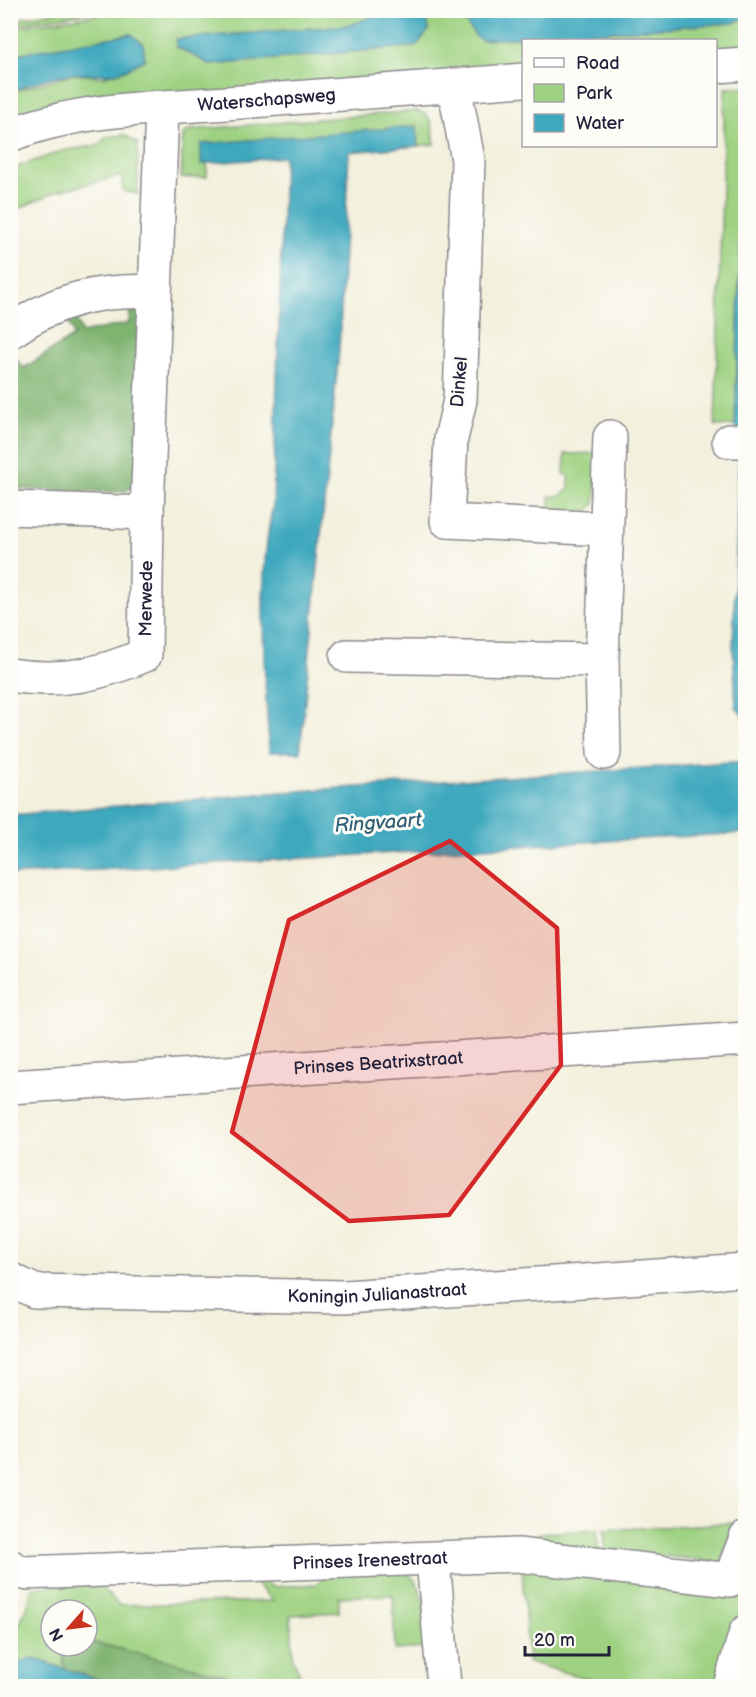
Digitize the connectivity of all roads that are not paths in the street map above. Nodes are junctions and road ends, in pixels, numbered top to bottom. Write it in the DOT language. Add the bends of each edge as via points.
graph roads {
  1 [pos="746,64"];
  2 [pos="717,66"];
  3 [pos="522,80"];
  4 [pos="454,85"];
  5 [pos="162,108"];
  6 [pos="10,135"];
  7 [pos="155,292"];
  8 [pos="10,332"];
  9 [pos="610,437"];
  10 [pos="10,508"];
  11 [pos="147,513"];
  12 [pos="605,529"];
  13 [pos="347,656"];
  14 [pos="602,660"];
  15 [pos="10,675"];
  16 [pos="604,753"];
  17 [pos="746,1039"];
  18 [pos="10,1087"];
  19 [pos="746,1270"];
  20 [pos="10,1279"];
  21 [pos="746,1538"];
  22 [pos="433,1560"];
  23 [pos="10,1566"];
  24 [pos="746,1632"];
  25 [pos="444,1686"];
  26 [pos="730,1686"];
  1 -- 2 [label="street"];
  3 -- 4 [label="street, Waterschapsweg"];
  4 -- 5 [label="street, Waterschapsweg"];
  4 -- 12 [label="street, Dinkel" via="468,160 460,400 451,439 447,521"];
  5 -- 6 [label="street, Waterschapsweg" via="79,117"];
  5 -- 7 [label="street, Merwede"];
  7 -- 8 [label="street" via="101,292 75,298 50,307"];
  7 -- 11 [label="street, Merwede"];
  9 -- 12 [label="street"];
  10 -- 11 [label="street"];
  11 -- 15 [label="street, Merwede" via="145,655 90,676 55,679"];
  12 -- 14 [label="street"];
  13 -- 14 [label="street"];
  14 -- 16 [label="street"];
  17 -- 18 [label="street, Prinses Beatrixstraat"];
  19 -- 20 [label="street, Koningin Julianastraat" via="345,1297 34,1291"];
  21 -- 22 [label="street, Prinses Irenestraat" via="730,1580 518,1555"];
  22 -- 23 [label="street, Prinses Irenestraat" via="22,1573"];
  22 -- 25 [label="street"];
  24 -- 26 [label="street"];
}
